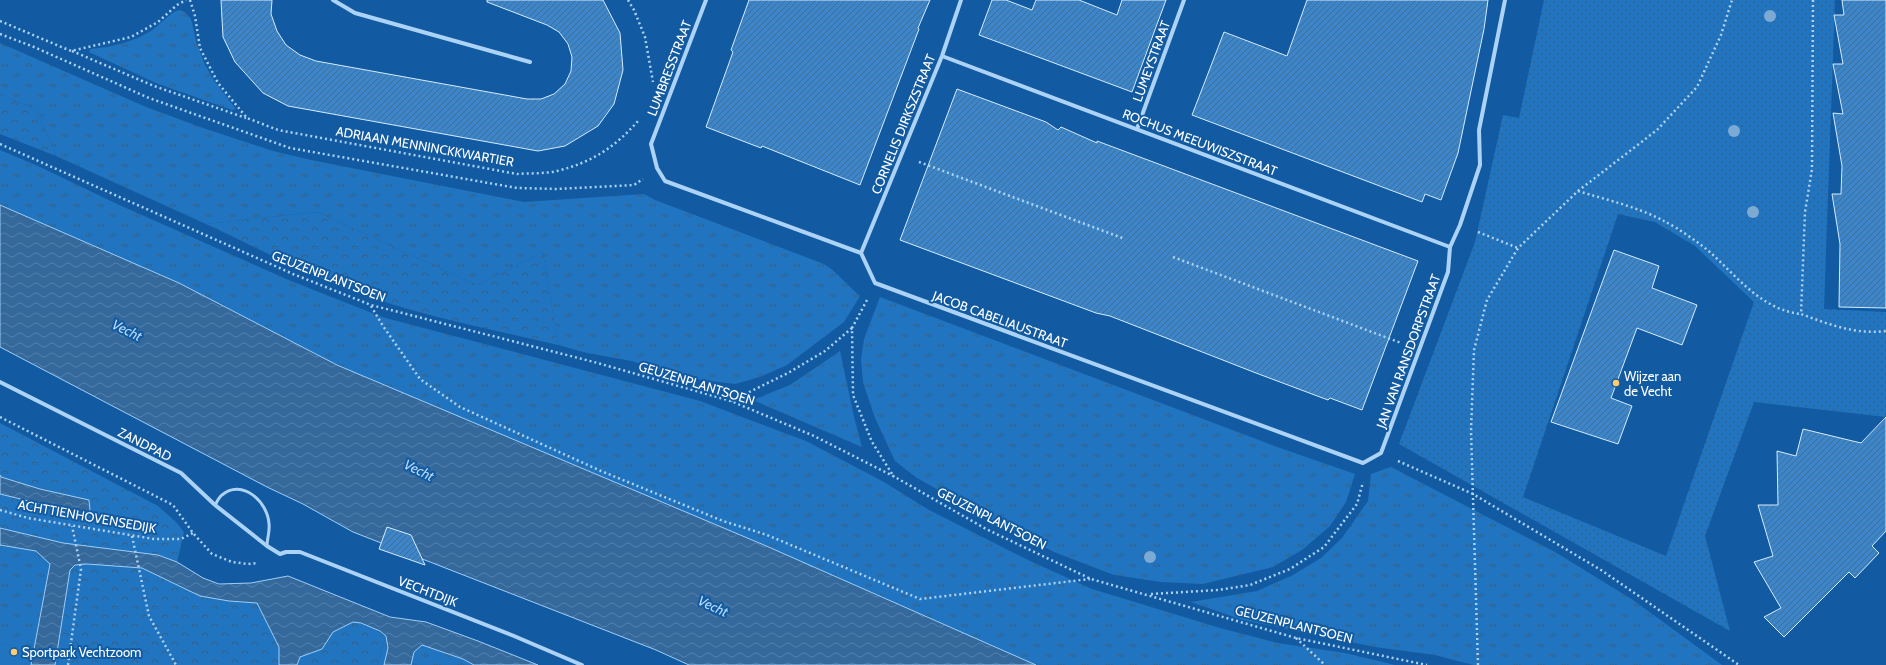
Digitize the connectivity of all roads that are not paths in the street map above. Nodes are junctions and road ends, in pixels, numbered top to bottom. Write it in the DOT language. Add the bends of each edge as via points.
graph roads {
  1 [pos="333,0"];
  2 [pos="706,0"];
  3 [pos="961,0"];
  4 [pos="1184,0"];
  5 [pos="1505,0"];
  6 [pos="942,56"];
  7 [pos="530,62"];
  8 [pos="1137,129"];
  9 [pos="1450,247"];
  10 [pos="861,253"];
  11 [pos="0,382"];
  12 [pos="1381,453"];
  13 [pos="215,505"];
  14 [pos="266,546"];
  15 [pos="582,665"];
  1 -- 7 [label="street" via="355,13"];
  2 -- 10 [label="street, LUMBRESSTRAAT" via="651,144 657,168 665,181"];
  3 -- 6 [label="street, CORNELIS DIRKSZSTRAAT"];
  4 -- 8 [label="street, LUMEYSTRAAT"];
  5 -- 9 [label="street, JAN VAN RANSDORPSTRAAT" via="1479,130 1480,165"];
  6 -- 8 [label="street, ROCHUS MEEUWISZSTRAAT"];
  6 -- 10 [label="street, CORNELIS DIRKSZSTRAAT"];
  8 -- 9 [label="street, ROCHUS MEEUWISZSTRAAT"];
  9 -- 12 [label="street, JAN VAN RANSDORPSTRAAT" via="1448,272"];
  10 -- 12 [label="street, JACOB CABELIAUSTRAAT" via="875,283 1363,464"];
  11 -- 13 [label="street, ZANDPAD" via="181,473"];
  13 -- 14 [label="street, ZANDPAD"];
  13 -- 14 [label="lane" via="221,495 233,489 245,489 254,496 265,510 269,523"];
  14 -- 15 [label="street, VECHTDIJK" via="280,554 300,552"];
}
